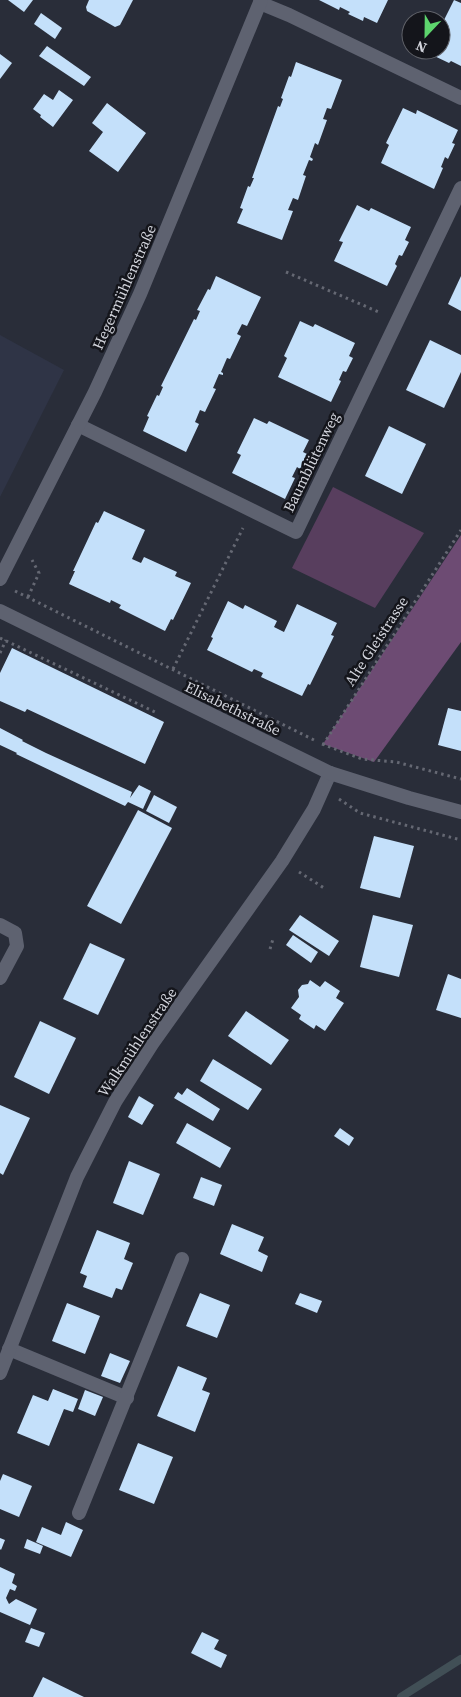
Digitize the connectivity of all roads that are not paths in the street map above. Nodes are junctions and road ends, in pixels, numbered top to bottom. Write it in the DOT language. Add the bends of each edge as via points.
graph roads {
  1 [pos="260,2"];
  2 [pos="461,98"];
  3 [pos="461,188"];
  4 [pos="78,425"];
  5 [pos="4,583"];
  6 [pos="0,611"];
  7 [pos="330,773"];
  8 [pos="461,812"];
  9 [pos="0,925"];
  10 [pos="0,978"];
  11 [pos="182,1259"];
  12 [pos="9,1349"];
  13 [pos="0,1373"];
  14 [pos="126,1398"];
  15 [pos="79,1513"];
  1 -- 2 [label="street"];
  1 -- 4 [label="street, Hegermühlenstraße" via="140,294"];
  3 -- 4 [label="street, Baumblütenweg" via="296,532"];
  4 -- 5 [label="street, Hegermühlenstraße"];
  6 -- 7 [label="street, Elisabethstraße"];
  7 -- 8 [label="street, Elisabethstraße"];
  7 -- 12 [label="street, Walkmühlenstraße" via="314,809 282,860 115,1102 77,1177"];
  9 -- 10 [label="street" via="15,933 17,946"];
  11 -- 14 [label="street"];
  12 -- 13 [label="street, Walkmühlenstraße"];
  12 -- 14 [label="street"];
  14 -- 15 [label="street"];
}
